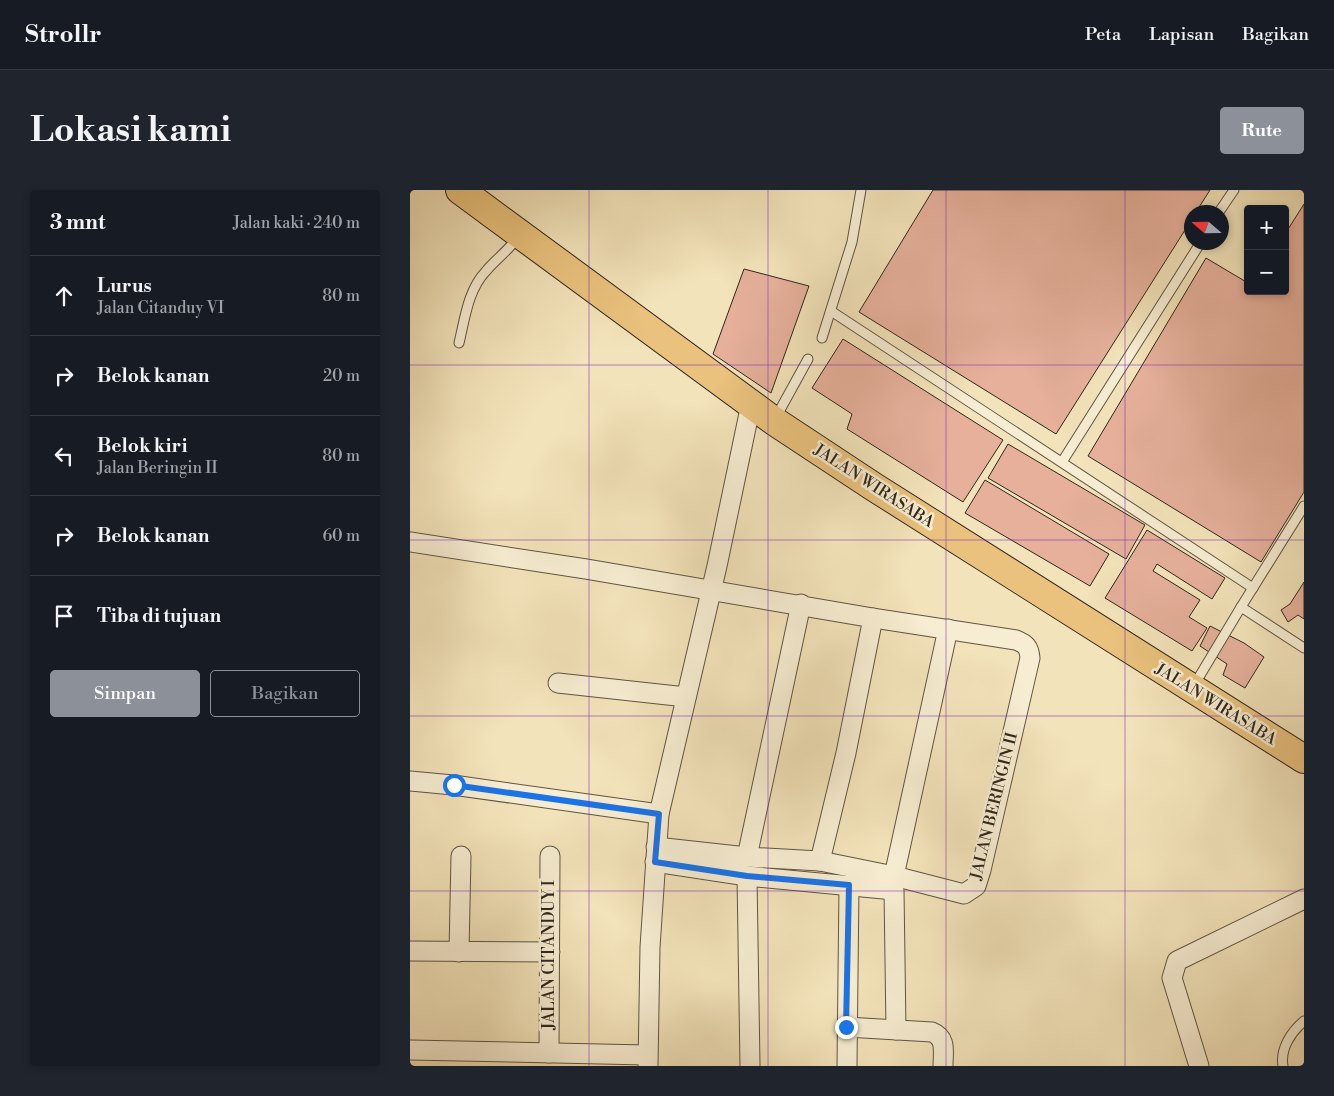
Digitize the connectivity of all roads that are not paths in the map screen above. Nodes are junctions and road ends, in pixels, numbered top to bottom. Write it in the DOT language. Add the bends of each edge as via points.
graph roads {
  1 [pos="460,190"];
  2 [pos="861,190"];
  3 [pos="1234,190"];
  4 [pos="1224,205"];
  5 [pos="520,235"];
  6 [pos="1195,250"];
  7 [pos="831,311"];
  8 [pos="822,338"];
  9 [pos="459,343"];
  10 [pos="808,359"];
  11 [pos="751,404"];
  12 [pos="774,421"];
  13 [pos="1062,462"];
  14 [pos="1304,506"];
  15 [pos="410,542"];
  16 [pos="1253,588"];
  17 [pos="710,589"];
  18 [pos="801,604"];
  19 [pos="1240,607"];
  20 [pos="873,618"];
  21 [pos="948,629"];
  22 [pos="1304,648"];
  23 [pos="558,683"];
  24 [pos="1192,689"];
  25 [pos="686,698"];
  26 [pos="1304,759"];
  27 [pos="410,781"];
  28 [pos="659,814"];
  29 [pos="655,855"];
  30 [pos="461,856"];
  31 [pos="550,856"];
  32 [pos="820,861"];
  33 [pos="747,866"];
  34 [pos="894,883"];
  35 [pos="849,885"];
  36 [pos="1304,899"];
  37 [pos="410,951"];
  38 [pos="459,952"];
  39 [pos="550,952"];
  40 [pos="1304,1021"];
  41 [pos="846,1027"];
  42 [pos="896,1030"];
  43 [pos="410,1050"];
  44 [pos="549,1053"];
  45 [pos="648,1060"];
  46 [pos="750,1066"];
  47 [pos="847,1066"];
  48 [pos="943,1066"];
  49 [pos="1198,1066"];
  50 [pos="1283,1066"];
  1 -- 5 [label="main road, JALAN WIRASABA"];
  2 -- 7 [label="lane" via="852,242"];
  3 -- 4 [label="lane"];
  5 -- 9 [label="lane" via="475,286"];
  5 -- 11 [label="main road, JALAN WIRASABA"];
  6 -- 13 [label="lane"];
  7 -- 8 [label="lane"];
  7 -- 13 [label="lane"];
  10 -- 12 [label="lane"];
  11 -- 12 [label="main road, JALAN WIRASABA"];
  11 -- 17 [label="street"];
  12 -- 24 [label="main road, JALAN WIRASABA"];
  13 -- 16 [label="lane"];
  14 -- 16 [label="lane"];
  15 -- 17 [label="street"];
  16 -- 19 [label="lane"];
  17 -- 18 [label="street"];
  17 -- 25 [label="street"];
  18 -- 20 [label="street"];
  18 -- 33 [label="street"];
  19 -- 22 [label="lane"];
  19 -- 24 [label="lane"];
  20 -- 21 [label="street"];
  20 -- 32 [label="street"];
  21 -- 34 [label="street"];
  21 -- 34 [label="street, JALAN BERINGIN II" via="1016,640 1026,644 1030,658 976,886 964,894"];
  23 -- 25 [label="street"];
  24 -- 26 [label="main road, JALAN WIRASABA"];
  25 -- 28 [label="street"];
  27 -- 28 [label="street"];
  28 -- 29 [label="street"];
  29 -- 33 [label="street, JALAN BERINGIN II"];
  29 -- 45 [label="street"];
  30 -- 38 [label="street"];
  31 -- 39 [label="street, JALAN CITANDUY I"];
  32 -- 33 [label="street"];
  32 -- 34 [label="street"];
  33 -- 35 [label="street, JALAN BERINGIN II"];
  33 -- 46 [label="street"];
  34 -- 35 [label="street, JALAN BERINGIN II"];
  34 -- 42 [label="street"];
  35 -- 41 [label="street"];
  36 -- 49 [label="street" via="1177,961 1172,978"];
  37 -- 38 [label="street"];
  38 -- 39 [label="street"];
  39 -- 44 [label="street, JALAN CITANDUY I"];
  40 -- 50 [label="lane" via="1290,1037 1282,1058"];
  41 -- 42 [label="street"];
  41 -- 47 [label="street"];
  42 -- 48 [label="street" via="939,1035"];
  43 -- 44 [label="street"];
  44 -- 45 [label="street"];
}
